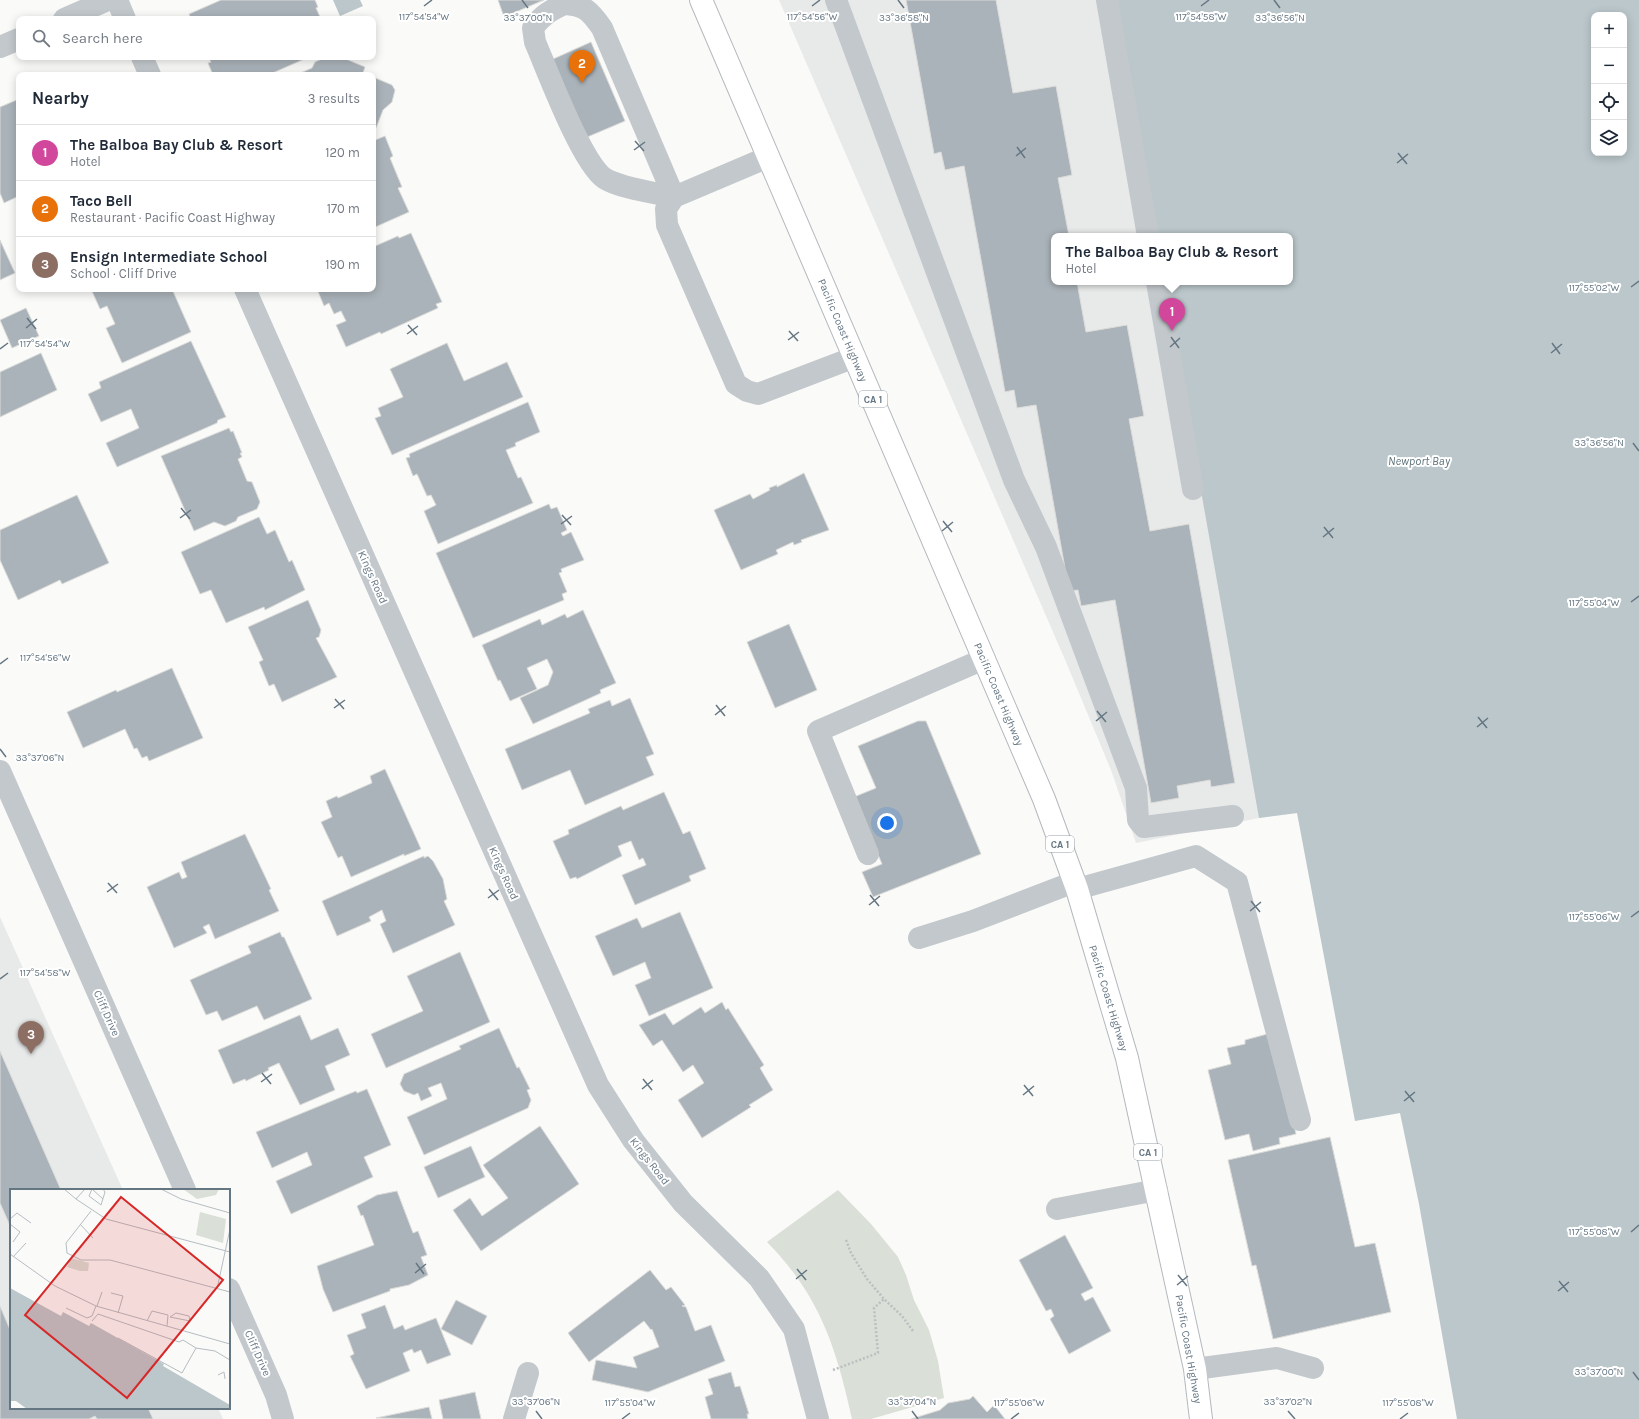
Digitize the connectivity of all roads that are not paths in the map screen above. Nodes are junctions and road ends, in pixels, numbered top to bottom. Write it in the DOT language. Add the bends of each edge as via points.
graph roads {
  1 [pos="108,0"];
  2 [pos="117,0"];
  3 [pos="701,0"];
  4 [pos="836,0"];
  5 [pos="1107,0"];
  6 [pos="71,16"];
  7 [pos="124,16"];
  8 [pos="16,40"];
  9 [pos="0,47"];
  10 [pos="143,60"];
  11 [pos="149,72"];
  12 [pos="768,157"];
  13 [pos="674,197"];
  14 [pos="1147,233"];
  15 [pos="1158,285"];
  16 [pos="246,292"];
  17 [pos="855,357"];
  18 [pos="1193,489"];
  19 [pos="984,659"];
  20 [pos="0,771"];
  21 [pos="1233,816"];
  22 [pos="868,854"];
  23 [pos="1075,886"];
  24 [pos="919,938"];
  25 [pos="1300,1120"];
  26 [pos="185,1189"];
  27 [pos="1157,1190"];
  28 [pos="1057,1209"];
  29 [pos="230,1291"];
  30 [pos="1313,1368"];
  31 [pos="1195,1369"];
  32 [pos="528,1373"];
  33 [pos="283,1419"];
  34 [pos="514,1419"];
  35 [pos="818,1419"];
  36 [pos="1201,1419"];
  1 -- 6 [label="street"];
  2 -- 7 [label="street"];
  3 -- 12 [label="highway, Pacific Coast Highway / CA 1"];
  4 -- 21 [label="street" via="1014,480 1046,546 1136,788 1138,820 1144,827"];
  5 -- 14 [label="street"];
  8 -- 9 [label="street"];
  10 -- 11 [label="street"];
  12 -- 13 [label="street"];
  12 -- 17 [label="highway, Pacific Coast Highway / CA 1"];
  13 -- 13 [label="street" via="602,28 591,12 578,4 564,4 551,9 533,28 535,42 582,147 594,166 604,177 618,185"];
  13 -- 17 [label="street" via="666,209 667,225 736,384 758,394"];
  15 -- 18 [label="street"];
  16 -- 35 [label="street, Kings Road" via="598,1085 633,1140 684,1203 763,1284 794,1329"];
  17 -- 19 [label="highway, Pacific Coast Highway / CA 1"];
  19 -- 22 [label="street" via="818,731"];
  19 -- 23 [label="highway, Pacific Coast Highway / CA 1" via="1044,799"];
  20 -- 26 [label="street, Cliff Drive"];
  23 -- 24 [label="street"];
  23 -- 25 [label="street" via="1196,856 1237,882"];
  23 -- 27 [label="highway, Pacific Coast Highway / CA 1" via="1127,1058"];
  27 -- 28 [label="street"];
  27 -- 31 [label="highway, Pacific Coast Highway / CA 1"];
  29 -- 33 [label="street, Cliff Drive" via="276,1395"];
  30 -- 31 [label="street" via="1276,1358"];
  31 -- 36 [label="highway, Pacific Coast Highway / CA 1"];
  32 -- 34 [label="street"];
}
